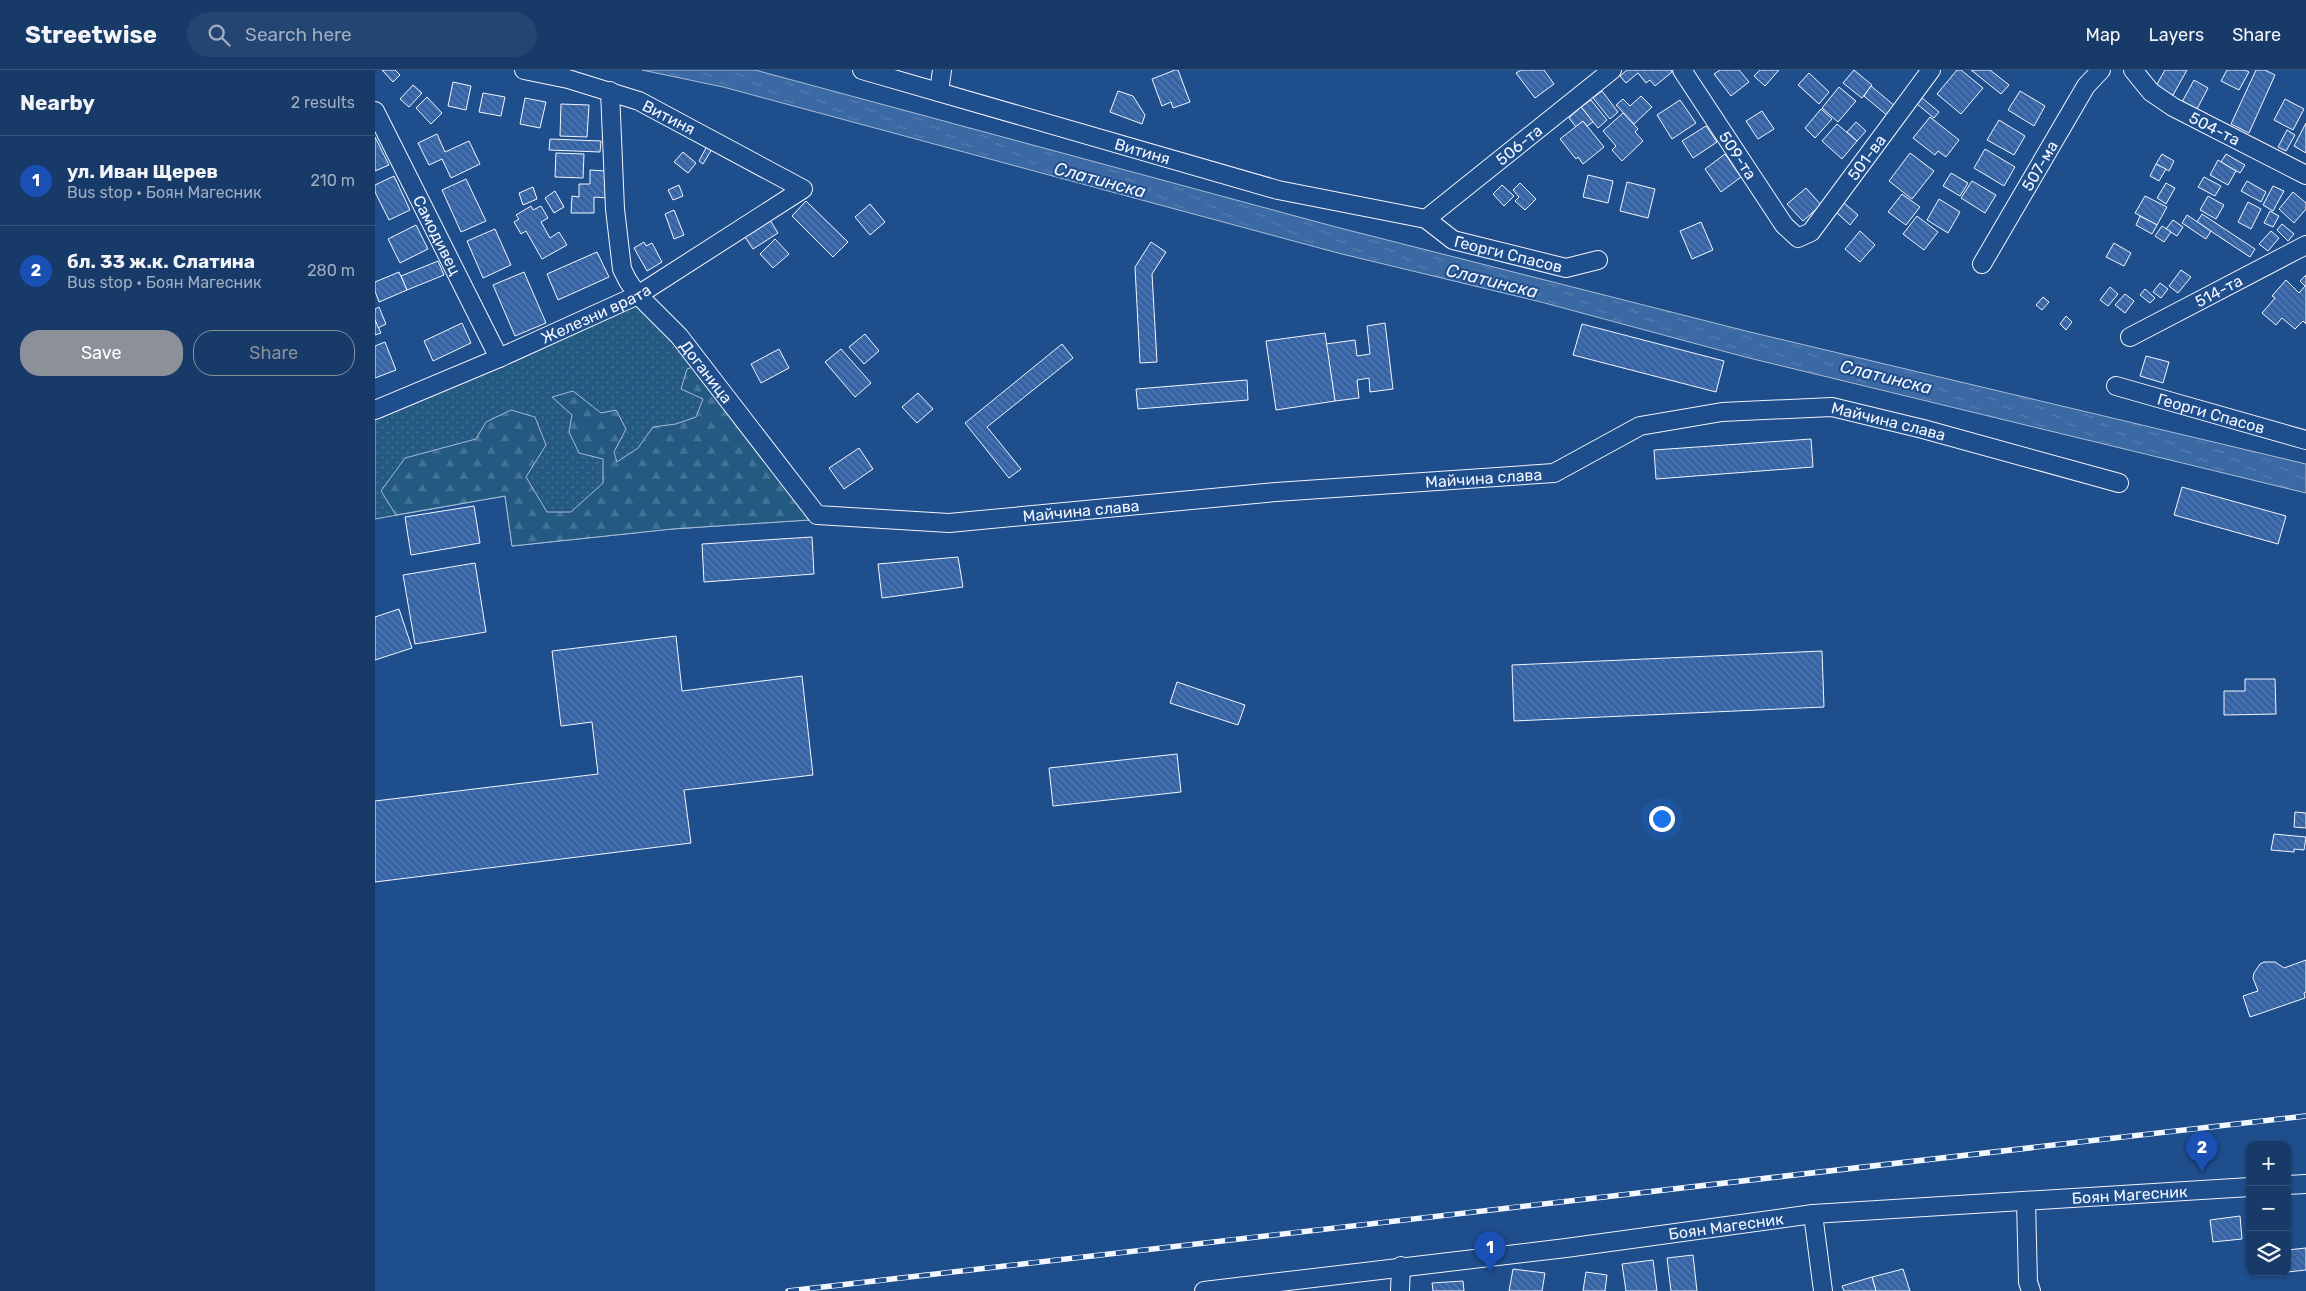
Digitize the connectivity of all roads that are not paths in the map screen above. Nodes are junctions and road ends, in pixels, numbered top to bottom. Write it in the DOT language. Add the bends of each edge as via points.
graph roads {
  1 [pos="524,70"];
  2 [pos="863,70"];
  3 [pos="942,70"];
  4 [pos="1612,70"];
  5 [pos="1682,70"];
  6 [pos="1931,70"];
  7 [pos="2101,70"];
  8 [pos="2133,70"];
  9 [pos="610,91"];
  10 [pos="939,92"];
  11 [pos="375,111"];
  12 [pos="2306,175"];
  13 [pos="803,188"];
  14 [pos="1426,220"];
  15 [pos="1798,238"];
  16 [pos="2306,245"];
  17 [pos="1598,260"];
  18 [pos="1982,264"];
  19 [pos="638,295"];
  20 [pos="2130,337"];
  21 [pos="499,358"];
  22 [pos="2116,386"];
  23 [pos="375,410"];
  24 [pos="2306,440"];
  25 [pos="2119,483"];
  26 [pos="949,523"];
  27 [pos="2306,1184"];
  28 [pos="2291,1185"];
  29 [pos="2246,1187"];
  30 [pos="2026,1202"];
  31 [pos="1813,1214"];
  32 [pos="1401,1266"];
  33 [pos="1204,1291"];
  34 [pos="1400,1291"];
  35 [pos="1823,1291"];
  36 [pos="2031,1291"];
  1 -- 9 [label="street, Витиня"];
  2 -- 10 [label="street, Витиня"];
  3 -- 10 [label="street"];
  4 -- 14 [label="street, 506-та"];
  5 -- 15 [label="street, 509-та" via="1783,224"];
  6 -- 15 [label="street, 501-ва" via="1811,232"];
  7 -- 18 [label="street, 507-ма" via="2086,86"];
  8 -- 12 [label="street, 504-та" via="2151,92 2173,107"];
  9 -- 13 [label="street, Витиня" via="667,114"];
  9 -- 19 [label="street, Доганица" via="615,209 622,269"];
  10 -- 14 [label="street, Витиня" via="1278,190"];
  11 -- 21 [label="street, Самодивец"];
  13 -- 19 [label="street, Железни врата"];
  14 -- 17 [label="street, Георги Спасов" via="1453,240 1567,268"];
  16 -- 20 [label="street, 514-та"];
  19 -- 21 [label="street, Железни врата"];
  19 -- 26 [label="street, Доганица" via="679,336 817,516"];
  21 -- 23 [label="street, Железни врата"];
  22 -- 24 [label="street, Георги Спасов"];
  25 -- 26 [label="street, Майчина слава" via="1832,407 1722,412 1640,426 1554,472 1276,492"];
  27 -- 28 [label="street"];
  29 -- 30 [label="street, Боян Магесник"];
  30 -- 31 [label="street, Боян Магесник"];
  30 -- 36 [label="street"];
  31 -- 32 [label="street, Боян Магесник" via="1557,1249"];
  31 -- 35 [label="street"];
  32 -- 33 [label="street, Боян Магесник"];
  32 -- 34 [label="street"];
}
